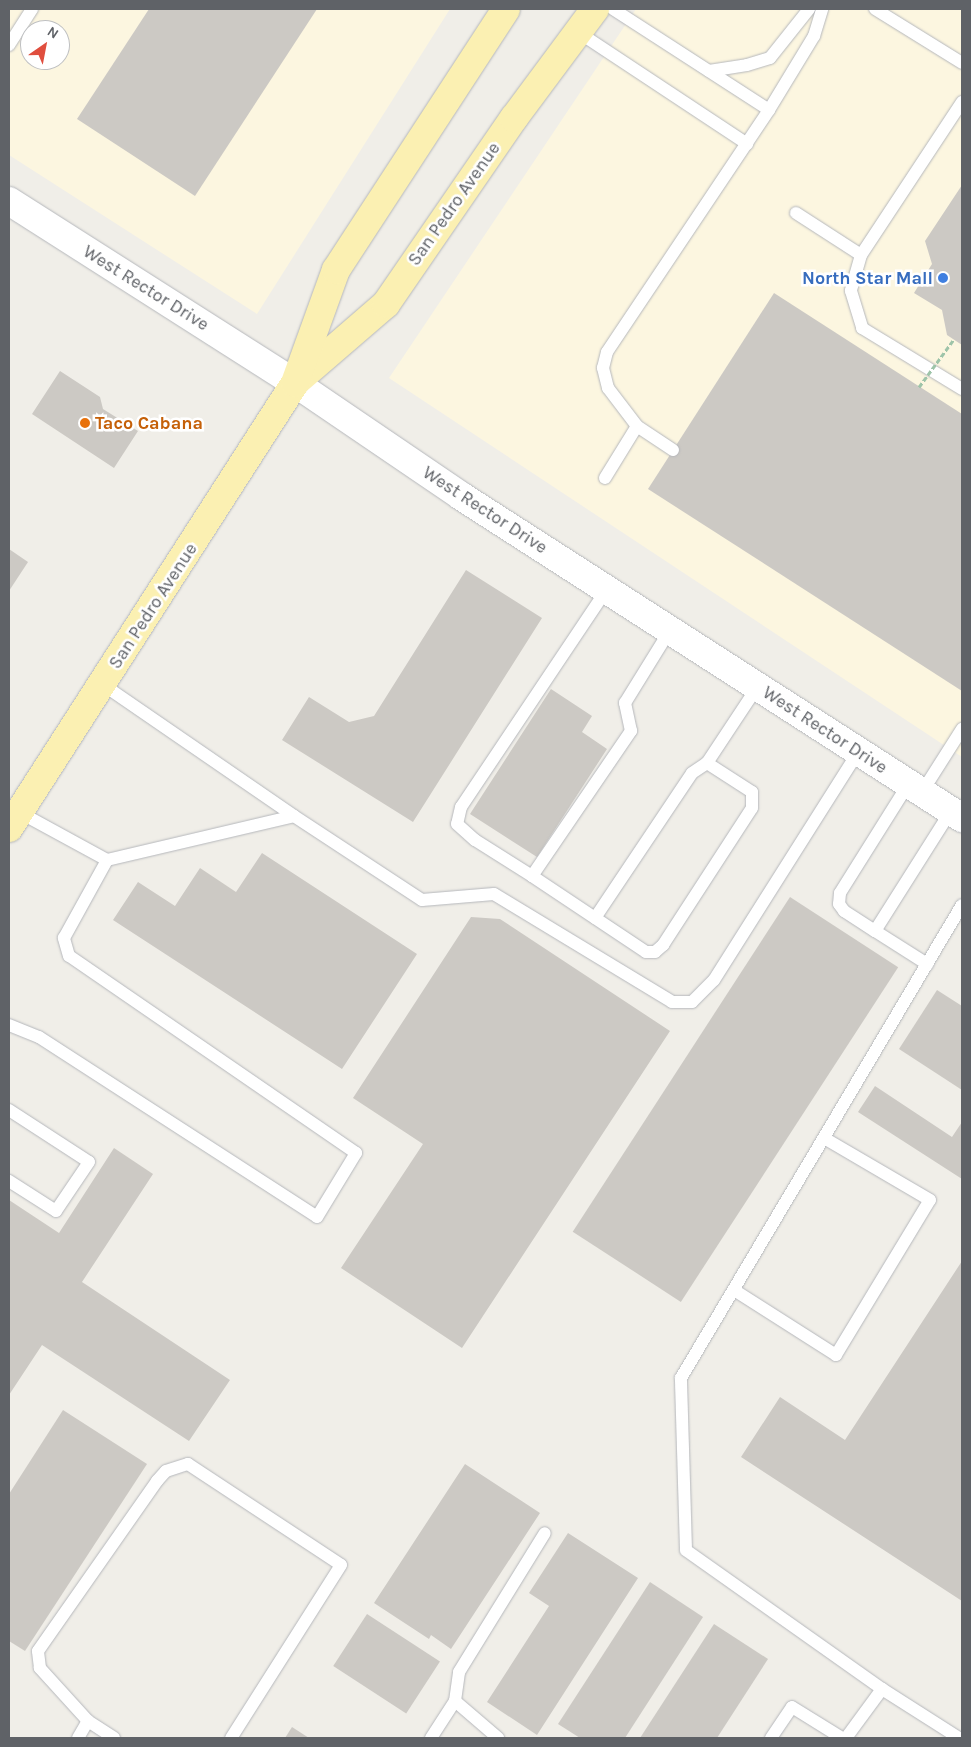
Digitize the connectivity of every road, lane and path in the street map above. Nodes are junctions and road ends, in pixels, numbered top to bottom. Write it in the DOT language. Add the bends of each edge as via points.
graph roads {
  1 [pos="32,9"];
  2 [pos="506,9"];
  3 [pos="595,9"];
  4 [pos="613,9"];
  5 [pos="809,9"];
  6 [pos="822,9"];
  7 [pos="875,9"];
  8 [pos="575,20"];
  9 [pos="9,45"];
  10 [pos="962,63"];
  11 [pos="709,71"];
  12 [pos="962,102"];
  13 [pos="769,110"];
  14 [pos="747,144"];
  15 [pos="9,200"];
  16 [pos="796,213"];
  17 [pos="862,255"];
  18 [pos="954,339"];
  19 [pos="295,382"];
  20 [pos="920,386"];
  21 [pos="962,389"];
  22 [pos="637,426"];
  23 [pos="673,450"];
  24 [pos="605,478"];
  25 [pos="606,589"];
  26 [pos="670,630"];
  27 [pos="102,684"];
  28 [pos="758,686"];
  29 [pos="962,729"];
  30 [pos="859,751"];
  31 [pos="707,764"];
  32 [pos="915,788"];
  33 [pos="957,815"];
  34 [pos="294,816"];
  35 [pos="14,820"];
  36 [pos="107,860"];
  37 [pos="532,876"];
  38 [pos="962,905"];
  39 [pos="595,918"];
  40 [pos="958,920"];
  41 [pos="875,931"];
  42 [pos="927,964"];
  43 [pos="9,1025"];
  44 [pos="9,1110"];
  45 [pos="824,1138"];
  46 [pos="9,1181"];
  47 [pos="734,1290"];
  48 [pos="545,1533"];
  49 [pos="882,1689"];
  50 [pos="455,1701"];
  51 [pos="88,1721"];
  52 [pos="78,1738"];
  53 [pos="114,1738"];
  54 [pos="231,1738"];
  55 [pos="431,1738"];
  56 [pos="498,1738"];
  57 [pos="771,1738"];
  58 [pos="842,1738"];
  59 [pos="846,1738"];
  60 [pos="958,1738"];
  1 -- 9 [label="lane"];
  2 -- 19 [label="main road, San Pedro Avenue" via="336,270"];
  3 -- 8 [label="main road, San Pedro Avenue"];
  4 -- 11 [label="lane"];
  5 -- 11 [label="lane" via="770,58"];
  6 -- 13 [label="lane" via="814,36"];
  7 -- 10 [label="lane"];
  8 -- 14 [label="lane"];
  8 -- 19 [label="main road, San Pedro Avenue" via="386,304"];
  11 -- 13 [label="lane"];
  12 -- 17 [label="lane"];
  13 -- 14 [label="lane"];
  14 -- 22 [label="lane" via="607,352 603,368 608,388"];
  15 -- 19 [label="street, West Rector Drive"];
  16 -- 17 [label="lane"];
  17 -- 21 [label="lane" via="851,291 862,328"];
  18 -- 20 [label="path, bridge"];
  19 -- 25 [label="street, West Rector Drive" via="461,496"];
  19 -- 27 [label="main road, San Pedro Avenue"];
  22 -- 23 [label="lane"];
  22 -- 24 [label="lane"];
  25 -- 26 [label="street, West Rector Drive"];
  25 -- 37 [label="lane" via="466,800 457,824 474,840"];
  26 -- 28 [label="street, West Rector Drive"];
  26 -- 37 [label="lane" via="625,703 631,730"];
  27 -- 34 [label="lane"];
  27 -- 35 [label="main road, San Pedro Avenue"];
  28 -- 30 [label="street, West Rector Drive"];
  28 -- 31 [label="lane"];
  29 -- 32 [label="lane"];
  30 -- 32 [label="street, West Rector Drive"];
  30 -- 34 [label="lane" via="714,980 692,1002 672,1002 494,894 422,900"];
  31 -- 39 [label="lane" via="692,773"];
  31 -- 39 [label="lane" via="752,792 752,808 663,945 655,952 646,952"];
  32 -- 33 [label="street, West Rector Drive"];
  32 -- 41 [label="lane" via="840,893 839,904 844,911"];
  33 -- 41 [label="lane"];
  34 -- 36 [label="lane"];
  35 -- 36 [label="lane"];
  36 -- 43 [label="lane" via="64,938 69,956 356,1153 318,1217 39,1038"];
  37 -- 39 [label="lane"];
  38 -- 40 [label="lane"];
  40 -- 42 [label="lane"];
  41 -- 42 [label="lane"];
  42 -- 45 [label="lane"];
  44 -- 46 [label="lane" via="88,1162 56,1211"];
  45 -- 47 [label="lane"];
  45 -- 47 [label="lane" via="930,1200 836,1354"];
  47 -- 49 [label="lane" via="682,1378 686,1550"];
  48 -- 50 [label="lane" via="459,1672"];
  49 -- 59 [label="lane"];
  49 -- 60 [label="lane"];
  50 -- 55 [label="lane"];
  50 -- 56 [label="lane"];
  51 -- 52 [label="lane"];
  51 -- 53 [label="lane"];
  51 -- 54 [label="lane" via="40,1668 38,1651 157,1481 166,1471 188,1464 341,1565"];
  57 -- 58 [label="lane" via="792,1707"];
}
